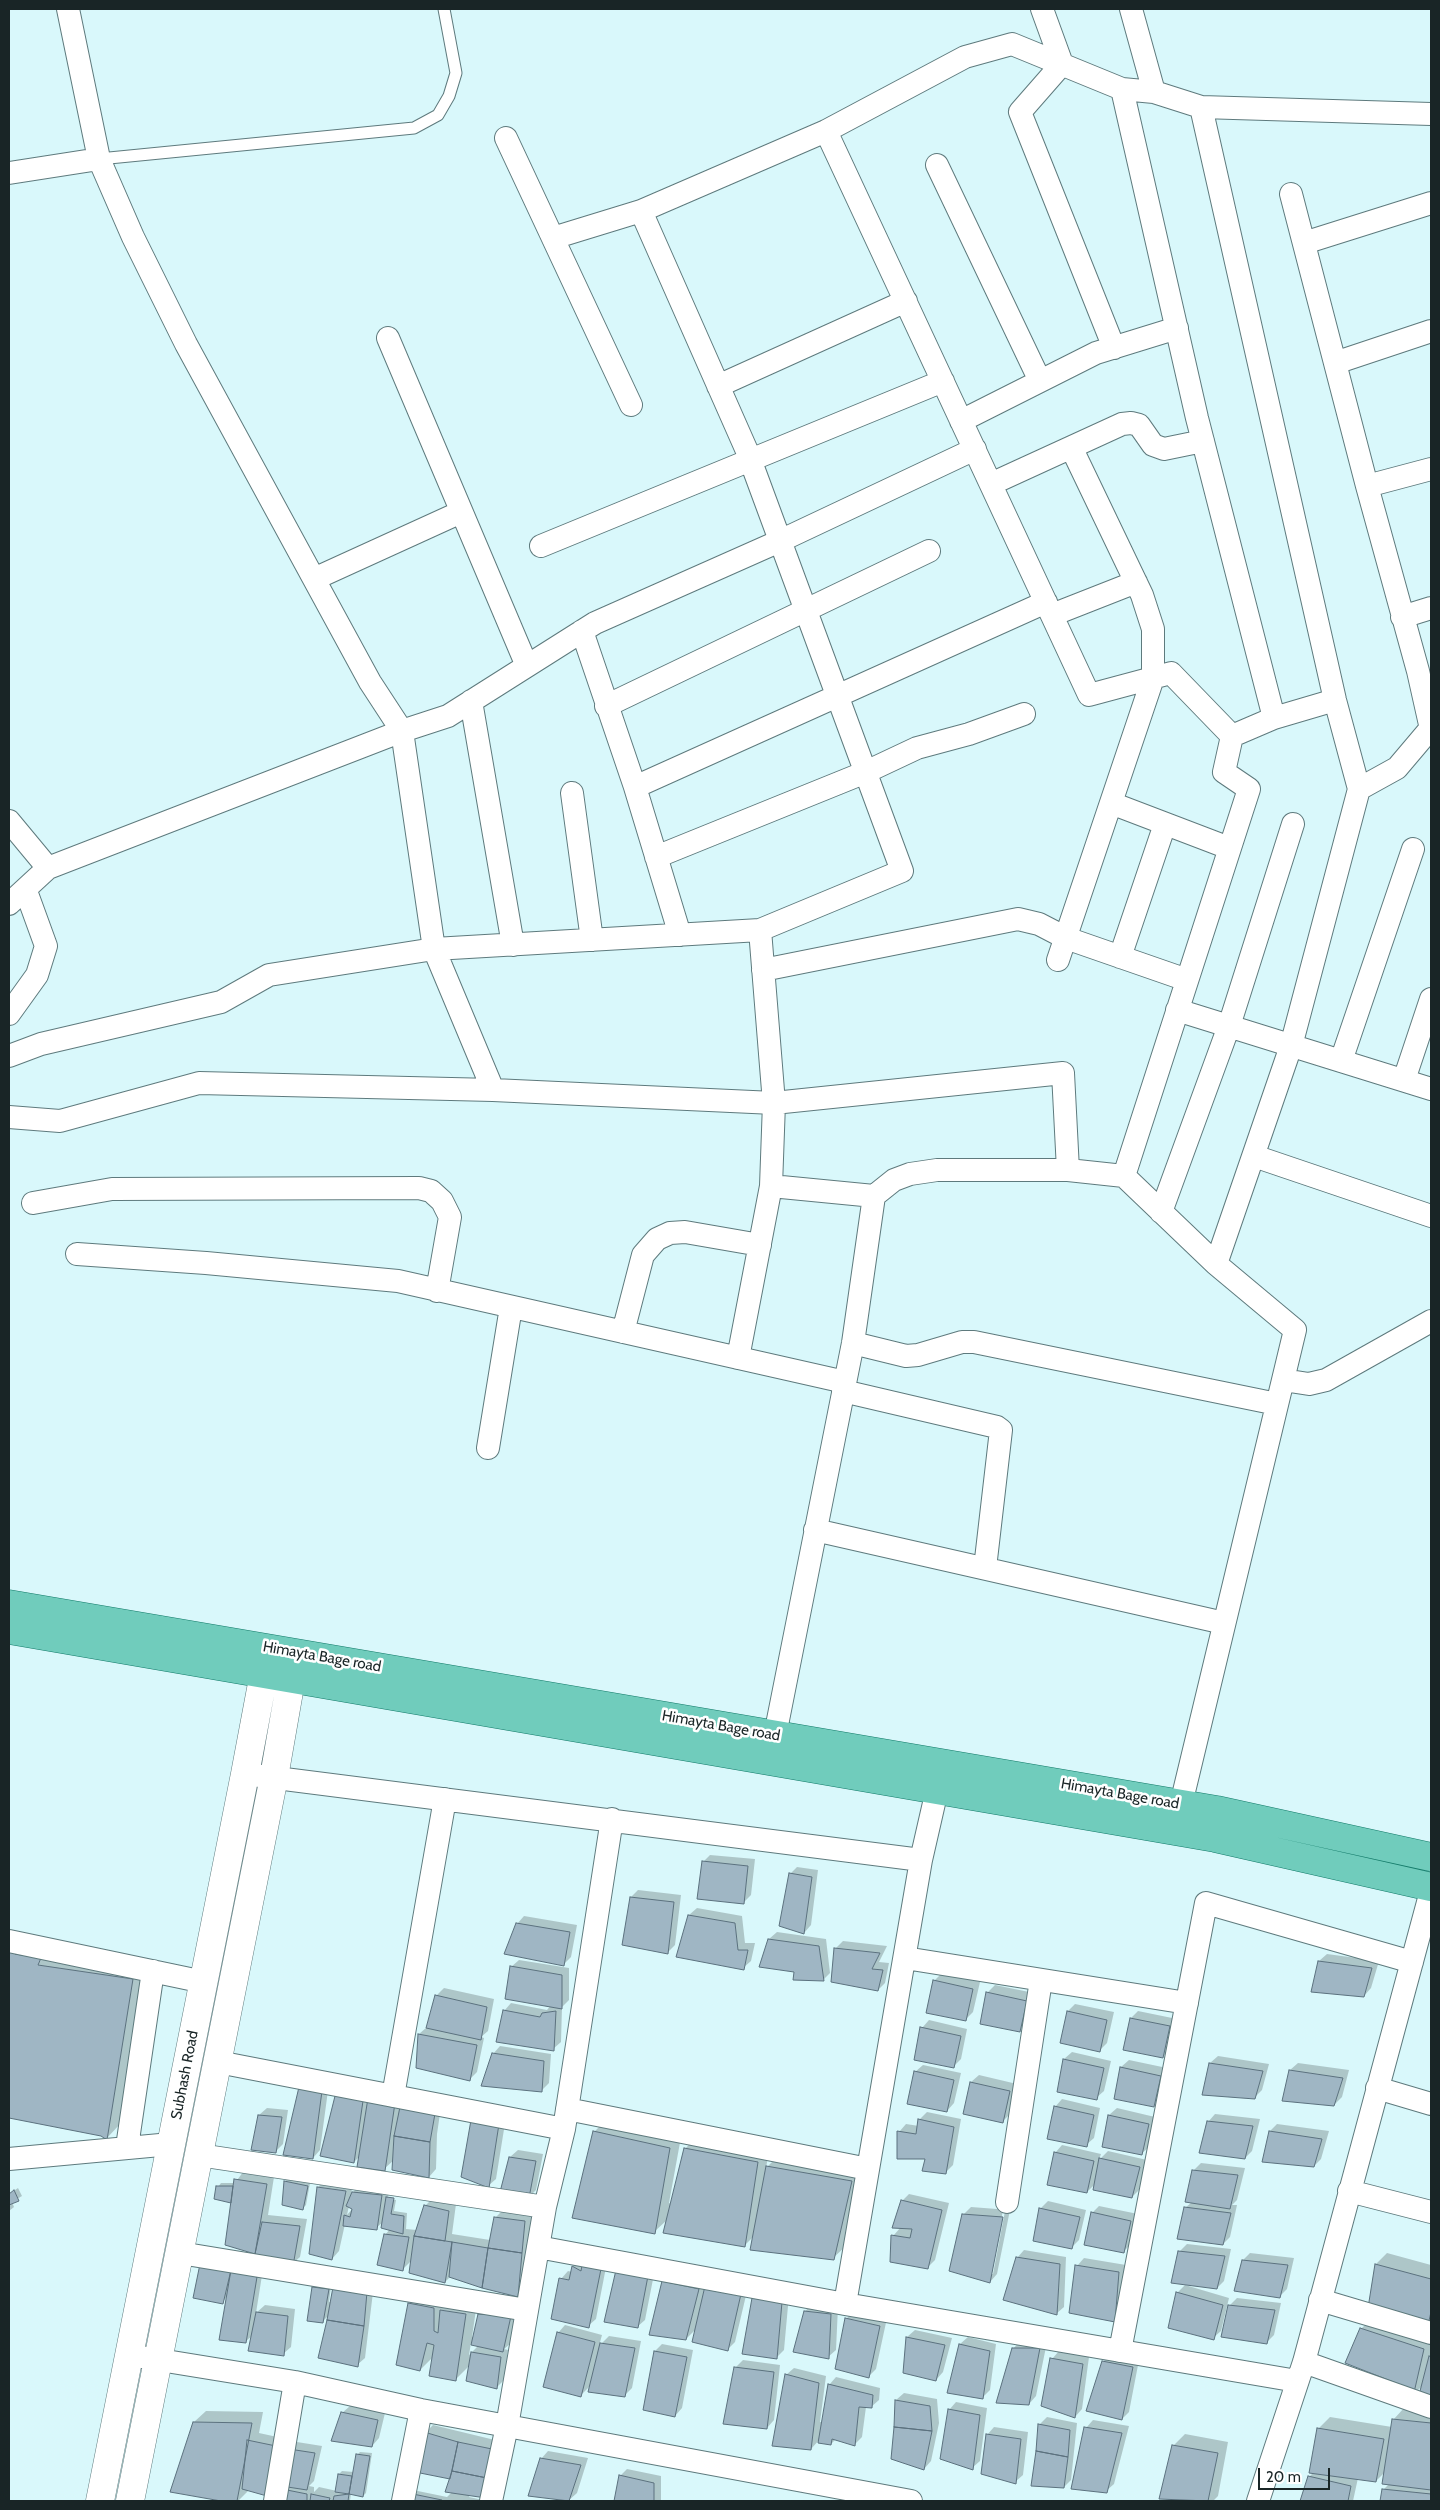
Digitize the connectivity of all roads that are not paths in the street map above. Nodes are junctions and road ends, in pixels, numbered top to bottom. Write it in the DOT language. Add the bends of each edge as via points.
graph roads {
  1 [pos="68,9"];
  2 [pos="444,9"];
  3 [pos="1042,9"];
  4 [pos="1131,9"];
  5 [pos="1062,64"];
  6 [pos="1122,89"];
  7 [pos="1154,92"];
  8 [pos="1201,107"];
  9 [pos="1431,114"];
  10 [pos="826,131"];
  11 [pos="506,138"];
  12 [pos="100,159"];
  13 [pos="937,166"];
  14 [pos="9,174"];
  15 [pos="1291,194"];
  16 [pos="1431,204"];
  17 [pos="641,211"];
  18 [pos="553,238"];
  19 [pos="1304,243"];
  20 [pos="906,301"];
  21 [pos="1177,328"];
  22 [pos="1431,331"];
  23 [pos="388,338"];
  24 [pos="1114,348"];
  25 [pos="1335,362"];
  26 [pos="943,381"];
  27 [pos="1040,381"];
  28 [pos="718,386"];
  29 [pos="631,405"];
  30 [pos="962,421"];
  31 [pos="1203,441"];
  32 [pos="1072,449"];
  33 [pos="975,450"];
  34 [pos="751,460"];
  35 [pos="1431,470"];
  36 [pos="991,484"];
  37 [pos="1367,486"];
  38 [pos="462,512"];
  39 [pos="780,540"];
  40 [pos="541,546"];
  41 [pos="929,551"];
  42 [pos="314,579"];
  43 [pos="1136,582"];
  44 [pos="805,608"];
  45 [pos="1049,608"];
  46 [pos="1431,608"];
  47 [pos="1402,617"];
  48 [pos="582,631"];
  49 [pos="527,666"];
  50 [pos="1425,670"];
  51 [pos="1153,678"];
  52 [pos="838,697"];
  53 [pos="1335,700"];
  54 [pos="471,701"];
  55 [pos="606,706"];
  56 [pos="1024,714"];
  57 [pos="1274,718"];
  58 [pos="1431,729"];
  59 [pos="402,732"];
  60 [pos="1232,736"];
  61 [pos="866,772"];
  62 [pos="635,787"];
  63 [pos="1358,789"];
  64 [pos="572,793"];
  65 [pos="1111,803"];
  66 [pos="9,821"];
  67 [pos="1165,824"];
  68 [pos="1293,824"];
  69 [pos="1229,848"];
  70 [pos="1413,849"];
  71 [pos="656,857"];
  72 [pos="48,868"];
  73 [pos="17,898"];
  74 [pos="760,930"];
  75 [pos="680,934"];
  76 [pos="1066,938"];
  77 [pos="592,940"];
  78 [pos="513,945"];
  79 [pos="434,949"];
  80 [pos="1120,957"];
  81 [pos="1058,960"];
  82 [pos="763,970"];
  83 [pos="1187,980"];
  84 [pos="1431,999"];
  85 [pos="1177,1010"];
  86 [pos="9,1014"];
  87 [pos="1229,1026"];
  88 [pos="1292,1046"];
  89 [pos="9,1056"];
  90 [pos="1341,1061"];
  91 [pos="1404,1080"];
  92 [pos="1431,1089"];
  93 [pos="493,1090"];
  94 [pos="774,1103"];
  95 [pos="9,1117"];
  96 [pos="1254,1156"];
  97 [pos="1068,1170"];
  98 [pos="1124,1176"];
  99 [pos="771,1186"];
  100 [pos="874,1196"];
  101 [pos="33,1204"];
  102 [pos="1161,1212"];
  103 [pos="1431,1216"];
  104 [pos="760,1245"];
  105 [pos="77,1254"];
  106 [pos="1216,1264"];
  107 [pos="437,1290"];
  108 [pos="512,1307"];
  109 [pos="1431,1321"];
  110 [pos="623,1332"];
  111 [pos="853,1343"];
  112 [pos="738,1358"];
  113 [pos="1283,1380"];
  114 [pos="844,1387"];
  115 [pos="1277,1404"];
  116 [pos="488,1448"];
  117 [pos="815,1530"];
  118 [pos="985,1568"];
  119 [pos="9,1604"];
  120 [pos="1224,1623"];
  121 [pos="9,1630"];
  122 [pos="268,1648"];
  123 [pos="294,1666"];
  124 [pos="264,1674"];
  125 [pos="775,1735"];
  126 [pos="246,1774"];
  127 [pos="274,1777"];
  128 [pos="937,1790"];
  129 [pos="445,1799"];
  130 [pos="1181,1804"];
  131 [pos="612,1819"];
  132 [pos="1431,1857"];
  133 [pos="921,1860"];
  134 [pos="1431,1887"];
  135 [pos="1431,1891"];
  136 [pos="9,1940"];
  137 [pos="905,1958"];
  138 [pos="1412,1962"];
  139 [pos="153,1971"];
  140 [pos="1041,1980"];
  141 [pos="204,1982"];
  142 [pos="1187,2003"];
  143 [pos="218,2062"];
  144 [pos="1377,2088"];
  145 [pos="393,2096"];
  146 [pos="1431,2104"];
  147 [pos="565,2119"];
  148 [pos="171,2144"];
  149 [pos="127,2147"];
  150 [pos="199,2155"];
  151 [pos="9,2159"];
  152 [pos="868,2169"];
  153 [pos="1350,2191"];
  154 [pos="1007,2202"];
  155 [pos="545,2207"];
  156 [pos="1431,2212"];
  157 [pos="538,2248"];
  158 [pos="180,2253"];
  159 [pos="1320,2300"];
  160 [pos="845,2304"];
  161 [pos="528,2310"];
  162 [pos="1431,2333"];
  163 [pos="1120,2351"];
  164 [pos="129,2355"];
  165 [pos="158,2360"];
  166 [pos="1301,2372"];
  167 [pos="295,2382"];
  168 [pos="1431,2407"];
  169 [pos="420,2410"];
  170 [pos="507,2426"];
  171 [pos="100,2501"];
  172 [pos="130,2501"];
  173 [pos="275,2501"];
  174 [pos="403,2501"];
  175 [pos="491,2501"];
  176 [pos="911,2501"];
  177 [pos="1258,2501"];
  1 -- 12 [label="street"];
  2 -- 12 [label="lane" via="456,73 450,96 438,115 414,128"];
  3 -- 5 [label="street"];
  4 -- 7 [label="street"];
  5 -- 6 [label="street"];
  5 -- 10 [label="street" via="1012,44 993,49 965,57"];
  5 -- 24 [label="street" via="1020,112"];
  6 -- 7 [label="street"];
  6 -- 21 [label="street"];
  7 -- 8 [label="street"];
  8 -- 9 [label="street"];
  8 -- 53 [label="street"];
  10 -- 17 [label="street"];
  10 -- 20 [label="street"];
  11 -- 18 [label="street"];
  12 -- 14 [label="street"];
  12 -- 42 [label="street" via="186,344"];
  13 -- 27 [label="street"];
  15 -- 19 [label="street"];
  16 -- 19 [label="street"];
  17 -- 18 [label="street"];
  17 -- 28 [label="street"];
  18 -- 29 [label="street"];
  19 -- 25 [label="street"];
  20 -- 26 [label="street"];
  20 -- 28 [label="street"];
  21 -- 24 [label="street"];
  21 -- 31 [label="street"];
  22 -- 25 [label="street"];
  23 -- 38 [label="street"];
  24 -- 27 [label="street" via="1096,353"];
  25 -- 37 [label="street"];
  26 -- 30 [label="street"];
  26 -- 34 [label="street"];
  27 -- 30 [label="street"];
  28 -- 34 [label="street"];
  30 -- 33 [label="street"];
  31 -- 32 [label="street" via="1164,449 1154,445 1139,425 1131,423 1122,424"];
  31 -- 57 [label="street"];
  32 -- 36 [label="street"];
  32 -- 43 [label="street"];
  33 -- 36 [label="street"];
  33 -- 39 [label="street"];
  34 -- 39 [label="street"];
  34 -- 40 [label="street"];
  35 -- 37 [label="street"];
  36 -- 45 [label="street"];
  37 -- 47 [label="street"];
  38 -- 42 [label="street"];
  38 -- 49 [label="street"];
  39 -- 44 [label="street"];
  39 -- 48 [label="street"];
  41 -- 44 [label="street"];
  42 -- 59 [label="street" via="370,682"];
  43 -- 45 [label="street"];
  43 -- 51 [label="street" via="1153,629"];
  44 -- 52 [label="street"];
  44 -- 55 [label="street"];
  45 -- 51 [label="street" via="1089,695"];
  45 -- 52 [label="street"];
  46 -- 47 [label="street"];
  47 -- 50 [label="street"];
  48 -- 49 [label="street"];
  48 -- 55 [label="street"];
  49 -- 54 [label="street"];
  50 -- 58 [label="street"];
  51 -- 60 [label="street" via="1171,673"];
  51 -- 65 [label="street"];
  52 -- 61 [label="street"];
  52 -- 62 [label="street"];
  53 -- 57 [label="street"];
  53 -- 63 [label="street"];
  54 -- 59 [label="street" via="448,716"];
  54 -- 78 [label="street"];
  55 -- 62 [label="street"];
  56 -- 61 [label="street" via="917,748"];
  57 -- 60 [label="street"];
  58 -- 63 [label="street" via="1397,768"];
  59 -- 72 [label="street"];
  59 -- 79 [label="street"];
  60 -- 69 [label="street" via="1224,772 1248,789"];
  61 -- 71 [label="street"];
  61 -- 74 [label="street" via="902,871"];
  62 -- 71 [label="street"];
  63 -- 88 [label="street"];
  64 -- 77 [label="street"];
  65 -- 67 [label="street"];
  65 -- 76 [label="street"];
  66 -- 72 [label="street"];
  67 -- 69 [label="street"];
  67 -- 80 [label="street"];
  68 -- 87 [label="street"];
  69 -- 83 [label="street"];
  70 -- 90 [label="street"];
  71 -- 75 [label="street"];
  72 -- 73 [label="street"];
  73 -- 86 [label="street" via="46,946 37,975"];
  74 -- 75 [label="street"];
  74 -- 82 [label="street"];
  75 -- 77 [label="street"];
  76 -- 80 [label="street"];
  76 -- 81 [label="street"];
  76 -- 82 [label="street" via="1039,924 1018,919"];
  77 -- 78 [label="street"];
  78 -- 79 [label="street"];
  79 -- 89 [label="street" via="269,975 221,1002 40,1044"];
  79 -- 93 [label="street"];
  80 -- 83 [label="street"];
  82 -- 94 [label="street"];
  83 -- 85 [label="street"];
  84 -- 91 [label="street"];
  85 -- 87 [label="street"];
  85 -- 98 [label="street"];
  87 -- 88 [label="street"];
  87 -- 102 [label="street"];
  88 -- 90 [label="street"];
  88 -- 96 [label="street"];
  90 -- 91 [label="street"];
  91 -- 92 [label="street"];
  93 -- 94 [label="street"];
  93 -- 95 [label="street" via="200,1083 60,1121"];
  94 -- 97 [label="street" via="1063,1073"];
  94 -- 99 [label="street"];
  96 -- 103 [label="street"];
  96 -- 106 [label="street"];
  97 -- 98 [label="street"];
  97 -- 100 [label="street" via="937,1170 894,1180"];
  98 -- 102 [label="street"];
  99 -- 100 [label="street"];
  99 -- 104 [label="street"];
  100 -- 111 [label="street"];
  101 -- 107 [label="street" via="112,1189 418,1188 431,1191 442,1200 450,1218"];
  102 -- 106 [label="street"];
  104 -- 110 [label="street" via="685,1232 670,1233 657,1239 643,1255"];
  104 -- 112 [label="street"];
  105 -- 107 [label="street" via="388,1280"];
  106 -- 113 [label="street" via="1295,1330"];
  107 -- 108 [label="street"];
  108 -- 110 [label="street"];
  108 -- 116 [label="street"];
  109 -- 113 [label="street" via="1326,1380 1309,1384"];
  110 -- 112 [label="street"];
  111 -- 114 [label="street"];
  111 -- 115 [label="street" via="912,1356 962,1342 974,1342"];
  112 -- 114 [label="street"];
  113 -- 115 [label="street"];
  114 -- 117 [label="street"];
  114 -- 118 [label="street" via="1001,1430"];
  115 -- 120 [label="street"];
  117 -- 118 [label="street"];
  117 -- 125 [label="street"];
  118 -- 120 [label="street"];
  119 -- 122 [label="main road, Himayta Bage road"];
  120 -- 130 [label="street"];
  121 -- 124 [label="main road"];
  122 -- 123 [label="main road, Himayta Bage road"];
  122 -- 124 [label="street, Subhash Road"];
  123 -- 124 [label="main road"];
  123 -- 125 [label="main road, Himayta Bage road"];
  123 -- 127 [label="street, Subhash Road"];
  123 -- 128 [label="main road"];
  124 -- 126 [label="street, Subhash Road"];
  125 -- 130 [label="main road, Himayta Bage road"];
  126 -- 127 [label="street"];
  126 -- 141 [label="street, Subhash Road"];
  127 -- 129 [label="street"];
  127 -- 143 [label="street, Subhash Road"];
  128 -- 133 [label="street"];
  128 -- 134 [label="main road" via="1215,1838"];
  129 -- 131 [label="street"];
  129 -- 145 [label="street"];
  130 -- 132 [label="main road, Himayta Bage road"];
  131 -- 133 [label="street"];
  131 -- 147 [label="street"];
  133 -- 137 [label="street"];
  135 -- 138 [label="street"];
  136 -- 139 [label="street"];
  137 -- 140 [label="street"];
  137 -- 152 [label="street"];
  138 -- 142 [label="street" via="1206,1903"];
  138 -- 144 [label="street"];
  139 -- 141 [label="street"];
  139 -- 149 [label="street"];
  140 -- 142 [label="street"];
  140 -- 154 [label="street"];
  141 -- 148 [label="street, Subhash Road"];
  142 -- 163 [label="street"];
  143 -- 145 [label="street"];
  143 -- 150 [label="street, Subhash Road"];
  144 -- 146 [label="street"];
  144 -- 153 [label="street"];
  145 -- 147 [label="street"];
  147 -- 152 [label="street"];
  147 -- 155 [label="street"];
  148 -- 149 [label="street"];
  148 -- 164 [label="street, Subhash Road"];
  149 -- 151 [label="street"];
  150 -- 155 [label="street"];
  150 -- 158 [label="street, Subhash Road"];
  152 -- 160 [label="street"];
  153 -- 156 [label="street"];
  153 -- 159 [label="street"];
  155 -- 157 [label="street"];
  157 -- 160 [label="street"];
  157 -- 161 [label="street"];
  158 -- 161 [label="street"];
  158 -- 165 [label="street, Subhash Road"];
  159 -- 162 [label="street"];
  159 -- 166 [label="street"];
  160 -- 163 [label="street"];
  161 -- 170 [label="street"];
  163 -- 166 [label="street"];
  164 -- 165 [label="street"];
  164 -- 171 [label="street, Subhash Road"];
  165 -- 167 [label="street"];
  165 -- 172 [label="street, Subhash Road"];
  166 -- 168 [label="street"];
  166 -- 177 [label="street"];
  167 -- 169 [label="street"];
  167 -- 173 [label="street"];
  169 -- 170 [label="street"];
  169 -- 174 [label="street"];
  170 -- 175 [label="street"];
  170 -- 176 [label="street"];
}
